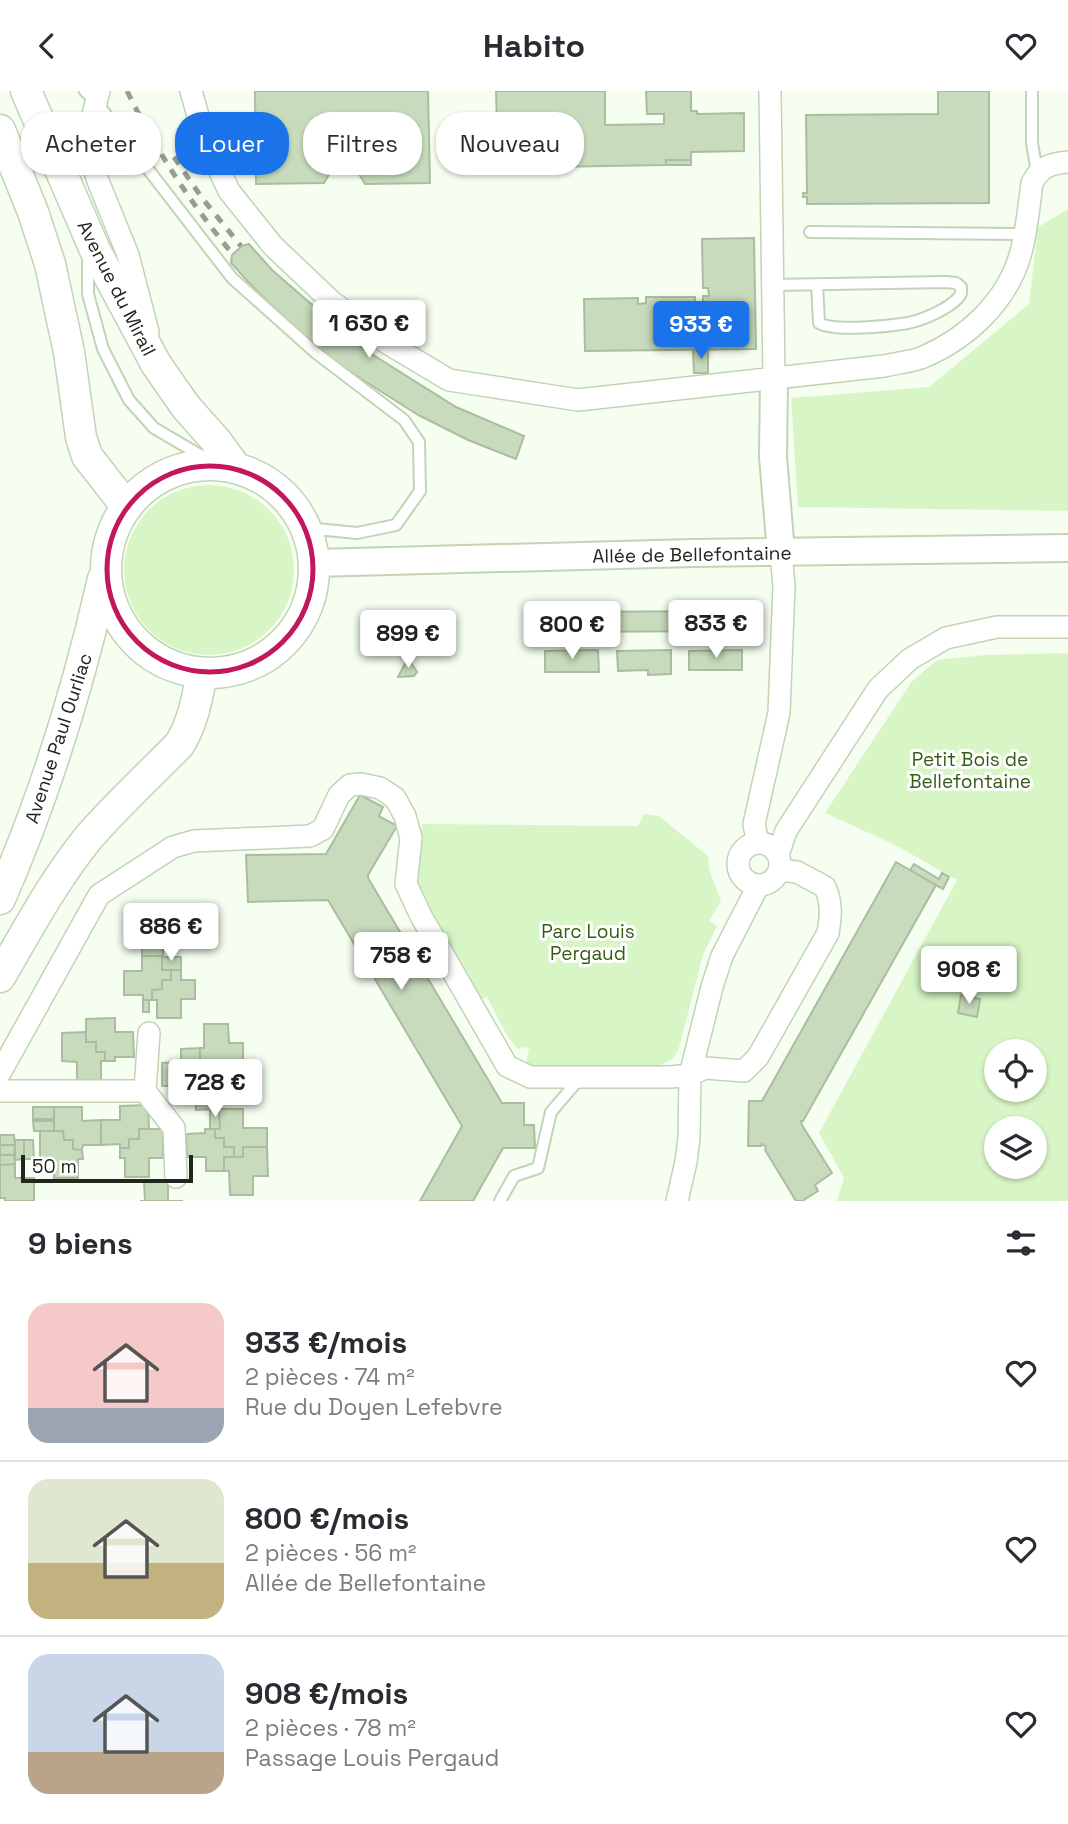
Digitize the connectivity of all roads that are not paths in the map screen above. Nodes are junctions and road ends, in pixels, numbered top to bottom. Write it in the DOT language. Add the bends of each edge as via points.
graph roads {
  1 [pos="26,91"];
  2 [pos="191,91"];
  3 [pos="770,91"];
  4 [pos="1032,91"];
  5 [pos="97,94"];
  6 [pos="0,130"];
  7 [pos="1068,162"];
  8 [pos="1037,172"];
  9 [pos="810,232"];
  10 [pos="1024,234"];
  11 [pos="95,250"];
  12 [pos="817,284"];
  13 [pos="772,285"];
  14 [pos="156,364"];
  15 [pos="774,377"];
  16 [pos="227,467"];
  17 [pos="126,506"];
  18 [pos="306,528"];
  19 [pos="1068,548"];
  20 [pos="781,552"];
  21 [pos="315,562"];
  22 [pos="105,572"];
  23 [pos="1068,627"];
  24 [pos="202,673"];
  25 [pos="758,843"];
  26 [pos="779,862"];
  27 [pos="758,886"];
  28 [pos="0,899"];
  29 [pos="0,977"];
  30 [pos="149,1033"];
  31 [pos="0,1073"];
  32 [pos="690,1075"];
  33 [pos="581,1077"];
  34 [pos="0,1091"];
  35 [pos="145,1091"];
  36 [pos="176,1177"];
  37 [pos="500,1201"];
  38 [pos="677,1201"];
  1 -- 11 [label="main road, Avenue du Mirail"];
  2 -- 15 [label="street" via="204,137 229,191 274,246 368,329 449,380 578,400"];
  3 -- 13 [label="street"];
  4 -- 8 [label="lane"];
  5 -- 14 [label="street" via="89,153 128,255"];
  5 -- 18 [label="lane" via="232,278 316,353 404,420 419,442 420,491 396,525 357,533"];
  6 -- 17 [label="main road" via="50,264 87,456"];
  7 -- 8 [label="street"];
  8 -- 10 [label="street"];
  9 -- 10 [label="lane"];
  10 -- 15 [label="street" via="1009,283 984,318 949,344 919,359 884,366"];
  11 -- 14 [label="main road, Avenue du Mirail"];
  11 -- 16 [label="lane" via="88,262 88,294 103,349 129,400 154,428"];
  12 -- 12 [label="lane" via="819,323 831,327 910,322 937,313 961,292 956,283 946,282"];
  12 -- 13 [label="lane"];
  13 -- 15 [label="street"];
  14 -- 16 [label="main road, Avenue du Mirail" via="218,442"];
  15 -- 20 [label="street" via="773,457"];
  16 -- 17 [label="main road" via="190,467 163,475"];
  16 -- 18 [label="main road" via="258,477 278,491"];
  17 -- 22 [label="main road" via="108,543"];
  18 -- 21 [label="main road"];
  19 -- 20 [label="street, Allée de Bellefontaine"];
  20 -- 21 [label="street, Allée de Bellefontaine"];
  20 -- 25 [label="street" via="779,713 754,824"];
  21 -- 24 [label="main road" via="310,598 288,638 249,666"];
  22 -- 24 [label="main road" via="113,610 138,645 178,669"];
  22 -- 28 [label="main road, Avenue Paul Ourliac" via="53,759"];
  23 -- 26 [label="street" via="997,627 946,638 910,659 878,688 786,831"];
  24 -- 29 [label="main road" via="194,712 179,745 76,855"];
  25 -- 26 [label="street" via="774,849"];
  25 -- 27 [label="street" via="743,851 738,864 744,879"];
  26 -- 27 [label="street" via="777,877"];
  26 -- 32 [label="street" via="825,887 831,913 828,933 758,1057 744,1071 705,1068"];
  27 -- 32 [label="street" via="722,956"];
  30 -- 35 [label="street"];
  31 -- 33 [label="street" via="99,895 173,848 194,841 310,836 323,829 339,795 350,785 362,783 395,798 405,816 411,838 406,884 507,1066 530,1077"];
  32 -- 33 [label="street"];
  32 -- 38 [label="street" via="689,1138"];
  33 -- 37 [label="lane" via="551,1112 538,1168 514,1176"];
  34 -- 35 [label="street"];
  35 -- 36 [label="street" via="174,1128"];
}
